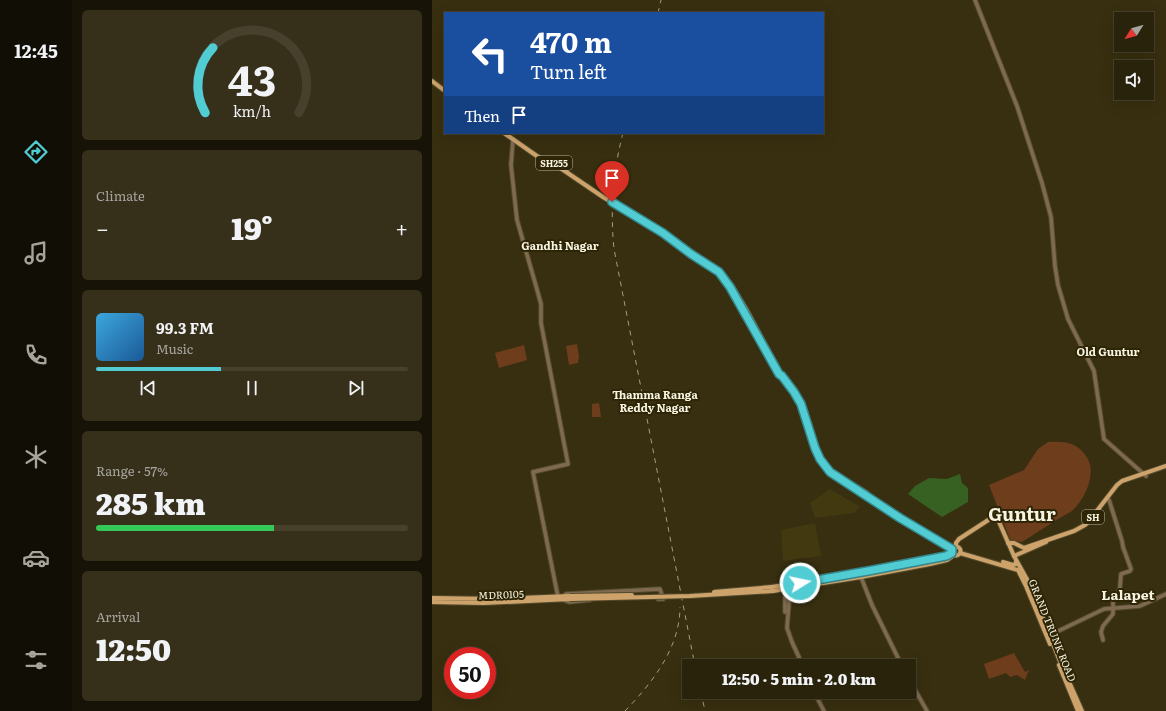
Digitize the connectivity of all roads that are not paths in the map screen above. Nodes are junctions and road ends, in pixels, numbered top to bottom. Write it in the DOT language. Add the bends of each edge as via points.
graph roads {
  1 [pos="975,0"];
  2 [pos="432,82"];
  3 [pos="444,90"];
  4 [pos="506,134"];
  5 [pos="513,139"];
  6 [pos="1166,467"];
  7 [pos="1145,475"];
  8 [pos="1109,500"];
  9 [pos="1008,544"];
  10 [pos="954,550"];
  11 [pos="960,552"];
  12 [pos="1014,556"];
  13 [pos="1016,561"];
  14 [pos="861,577"];
  15 [pos="773,589"];
  16 [pos="788,589"];
  17 [pos="1166,594"];
  18 [pos="558,597"];
  19 [pos="432,598"];
  20 [pos="564,598"];
  21 [pos="432,602"];
  22 [pos="1113,608"];
  23 [pos="1048,636"];
  24 [pos="1103,640"];
  25 [pos="799,659"];
  26 [pos="898,659"];
  27 [pos="916,691"];
  28 [pos="820,699"];
  29 [pos="826,711"];
  30 [pos="927,711"];
  31 [pos="1078,711"];
  32 [pos="1082,711"];
  1 -- 7 [label="street" via="1016,106 1042,183 1051,217 1058,285 1068,319 1094,371 1104,439"];
  2 -- 3 [label="main road"];
  4 -- 5 [label="main road, SH255"];
  5 -- 10 [label="main road, SH255" via="544,161 553,162 616,205 671,238 719,272 779,374 801,404 811,439 820,459 830,472"];
  5 -- 18 [label="street" via="511,165 517,220 541,304 541,323 568,464 533,472"];
  6 -- 7 [label="main road, SH"];
  7 -- 8 [label="main road, SH" via="1123,483"];
  7 -- 9 [label="main road, SH" via="1119,482 1089,522 1079,529 1024,548 1014,543"];
  8 -- 12 [label="main road, SH" via="1092,522 1081,530"];
  8 -- 22 [label="street" via="1132,569 1122,574 1118,595 1113,600"];
  9 -- 10 [label="main road, GRAND TRUNK ROAD" via="996,515 959,539"];
  9 -- 12 [label="main road, GRAND TRUNK ROAD"];
  10 -- 11 [label="main road" via="959,548"];
  10 -- 11 [label="main road" via="957,556"];
  10 -- 14 [label="main road" via="947,560"];
  10 -- 15 [label="main road" via="946,556"];
  11 -- 13 [label="main road" via="1013,565"];
  11 -- 23 [label="main road, GRAND TRUNK ROAD" via="1017,569"];
  12 -- 13 [label="main road, GRAND TRUNK ROAD"];
  13 -- 23 [label="main road, GRAND TRUNK ROAD" via="1029,583"];
  14 -- 16 [label="main road"];
  14 -- 26 [label="street" via="872,606"];
  15 -- 16 [label="main road"];
  15 -- 20 [label="main road, MDR0105, bridge" via="690,596"];
  16 -- 25 [label="street" via="787,628"];
  17 -- 22 [label="street" via="1140,606"];
  18 -- 19 [label="main road, MDR0105"];
  18 -- 20 [label="main road, MDR0105"];
  20 -- 20 [label="street" via="566,594 581,592 660,589 663,599 569,602"];
  20 -- 21 [label="main road, MDR0105" via="484,603"];
  22 -- 23 [label="street" via="1102,610"];
  22 -- 24 [label="street" via="1112,616 1101,632"];
  23 -- 31 [label="main road, GRAND TRUNK ROAD"];
  23 -- 32 [label="main road, GRAND TRUNK ROAD"];
  27 -- 30 [label="street"];
  28 -- 29 [label="street"];
}
